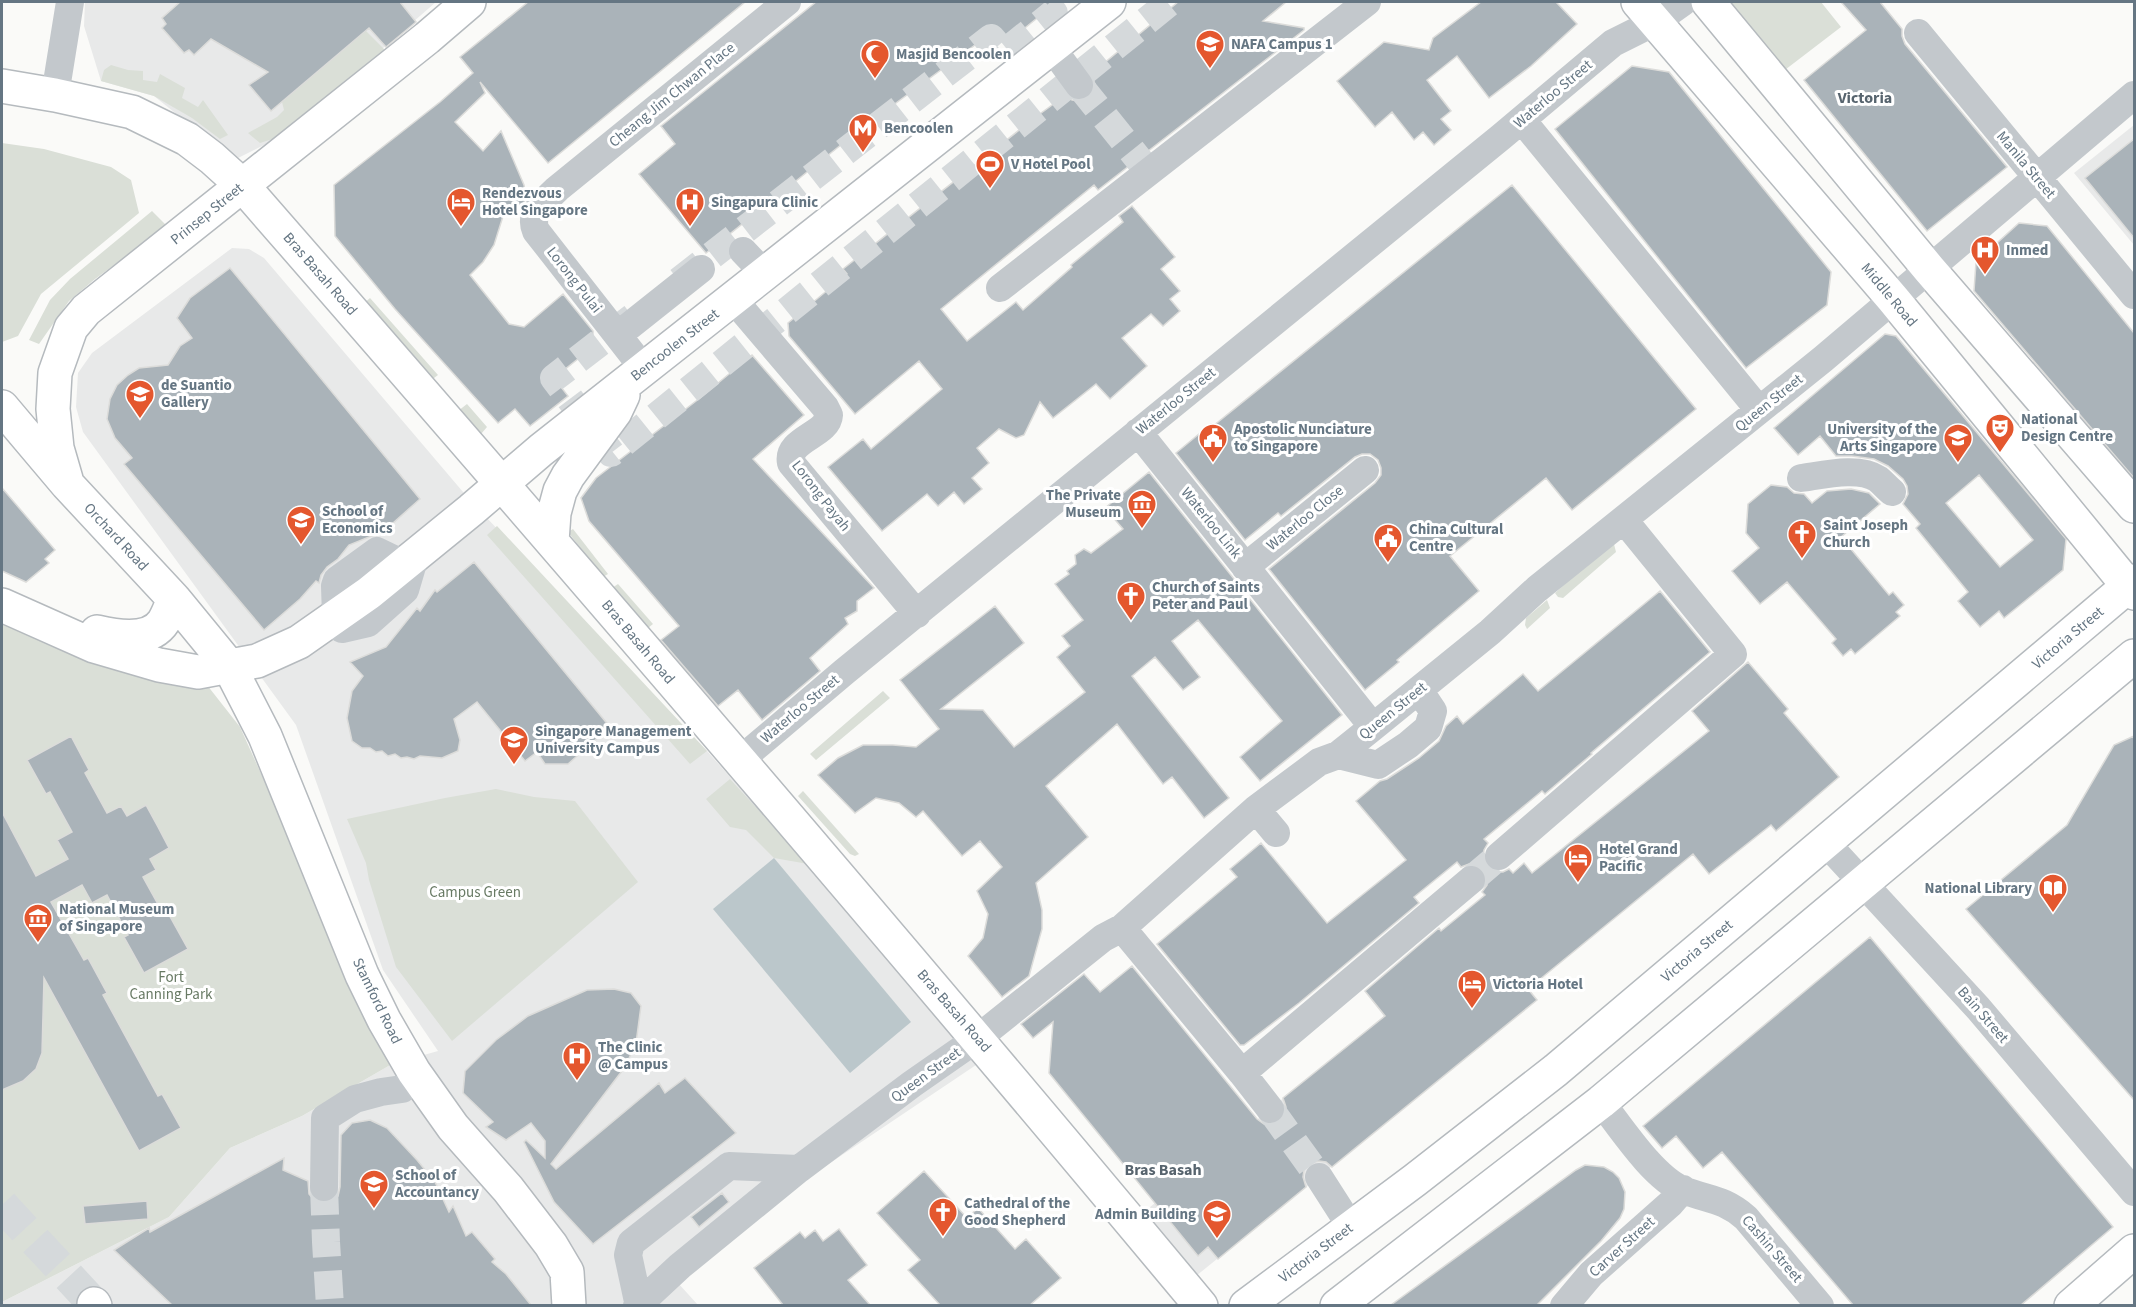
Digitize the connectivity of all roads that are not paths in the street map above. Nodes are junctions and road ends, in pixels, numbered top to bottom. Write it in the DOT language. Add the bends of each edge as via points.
graph roads {
  1 [pos="70,2"];
  2 [pos="469,2"];
  3 [pos="787,2"];
  4 [pos="1109,2"];
  5 [pos="1367,2"];
  6 [pos="1683,2"];
  7 [pos="1708,2"];
  8 [pos="1644,7"];
  9 [pos="1918,33"];
  10 [pos="1052,48"];
  11 [pos="1079,85"];
  12 [pos="2,87"];
  13 [pos="55,95"];
  14 [pos="2133,100"];
  15 [pos="1521,120"];
  16 [pos="2036,178"];
  17 [pos="243,186"];
  18 [pos="557,189"];
  19 [pos="1929,269"];
  20 [pos="1000,288"];
  21 [pos="2134,295"];
  22 [pos="1893,299"];
  23 [pos="731,300"];
  24 [pos="628,327"];
  25 [pos="637,374"];
  26 [pos="2,407"];
  27 [pos="1759,410"];
  28 [pos="1138,432"];
  29 [pos="1365,470"];
  30 [pos="1802,478"];
  31 [pos="502,483"];
  32 [pos="67,484"];
  33 [pos="1892,492"];
  34 [pos="2134,506"];
  35 [pos="1623,520"];
  36 [pos="552,541"];
  37 [pos="1245,567"];
  38 [pos="2133,586"];
  39 [pos="174,598"];
  40 [pos="12,610"];
  41 [pos="917,614"];
  42 [pos="2134,656"];
  43 [pos="230,666"];
  44 [pos="1419,690"];
  45 [pos="1373,727"];
  46 [pos="1338,755"];
  47 [pos="739,761"];
  48 [pos="1256,809"];
  49 [pos="1276,832"];
  50 [pos="1826,843"];
  51 [pos="1499,856"];
  52 [pos="1472,880"];
  53 [pos="1862,882"];
  54 [pos="1122,928"];
  55 [pos="978,1038"];
  56 [pos="1242,1073"];
  57 [pos="402,1089"];
  58 [pos="1601,1102"];
  59 [pos="1270,1109"];
  60 [pos="799,1169"];
  61 [pos="1319,1177"];
  62 [pos="324,1186"];
  63 [pos="2134,1192"];
  64 [pos="1676,1197"];
  65 [pos="1351,1227"];
  66 [pos="2134,1251"];
  67 [pos="569,1305"];
  68 [pos="638,1305"];
  69 [pos="1201,1305"];
  70 [pos="1246,1305"];
  71 [pos="1337,1305"];
  72 [pos="1564,1305"];
  73 [pos="1820,1305"];
  74 [pos="2071,1305"];
  1 -- 13 [label="street"];
  2 -- 17 [label="main road, Prinsep Street"];
  3 -- 18 [label="street, Cheang Jim Chwan Place"];
  4 -- 10 [label="main road, Bencoolen Street"];
  5 -- 20 [label="street" via="1232,101"];
  6 -- 8 [label="street, Waterloo Street"];
  7 -- 19 [label="main road"];
  8 -- 15 [label="street, Waterloo Street" via="1613,43"];
  8 -- 22 [label="main road, Middle Road"];
  9 -- 16 [label="street, Manila Street"];
  10 -- 11 [label="street"];
  10 -- 23 [label="main road, Bencoolen Street" via="754,262"];
  12 -- 13 [label="main road, Bras Basah Road"];
  13 -- 17 [label="main road, Bras Basah Road" via="132,112 187,139"];
  14 -- 16 [label="street, Queen Street"];
  15 -- 27 [label="street"];
  15 -- 28 [label="street, Waterloo Street"];
  16 -- 19 [label="street, Queen Street"];
  16 -- 21 [label="street, Manila Street"];
  17 -- 31 [label="main road, Bras Basah Road"];
  17 -- 32 [label="main road, Prinsep Street" via="86,310 71,328 55,373 53,410 57,448"];
  18 -- 25 [label="street, Lorong Pulai" via="539,206 533,225"];
  19 -- 22 [label="street, Queen Street"];
  19 -- 34 [label="main road"];
  22 -- 27 [label="street, Queen Street"];
  22 -- 38 [label="main road, Middle Road"];
  23 -- 24 [label="street" via="699,266"];
  23 -- 25 [label="main road, Bencoolen Street"];
  23 -- 41 [label="street, Lorong Payah" via="829,414 826,423 794,449 791,463"];
  25 -- 31 [label="main road, Bencoolen Street"];
  25 -- 36 [label="main road" via="560,491"];
  26 -- 32 [label="main road, Orchard Road"];
  27 -- 35 [label="street, Queen Street"];
  28 -- 37 [label="street, Waterloo Link"];
  28 -- 41 [label="street, Waterloo Street"];
  29 -- 37 [label="street, Waterloo Close"];
  30 -- 33 [label="street" via="1840,472 1864,474 1876,478"];
  31 -- 36 [label="main road, Bras Basah Road"];
  31 -- 43 [label="main road, Bencoolen Street" via="409,560 299,642 257,661"];
  32 -- 39 [label="main road, Orchard Road"];
  35 -- 44 [label="street, Queen Street"];
  35 -- 51 [label="street" via="1698,619 1733,654"];
  36 -- 47 [label="main road, Bras Basah Road"];
  37 -- 45 [label="street, Waterloo Link"];
  38 -- 50 [label="main road, Victoria Street"];
  39 -- 40 [label="main road" via="164,622 152,633 133,637"];
  39 -- 43 [label="main road, Orchard Road"];
  40 -- 43 [label="main road, Bencoolen Street" via="93,646 159,665 198,672"];
  41 -- 47 [label="street, Waterloo Street"];
  42 -- 53 [label="main road"];
  43 -- 67 [label="main road, Stamford Road" via="266,736 362,975 384,1020 453,1127 551,1245 567,1272"];
  44 -- 45 [label="street, Queen Street"];
  44 -- 46 [label="street" via="1433,711 1428,728 1408,745 1378,765"];
  45 -- 46 [label="street, Queen Street"];
  46 -- 48 [label="street, Queen Street" via="1319,762"];
  47 -- 55 [label="main road, Bras Basah Road"];
  48 -- 49 [label="street"];
  48 -- 54 [label="street, Queen Street"];
  50 -- 53 [label="street, Bain Street"];
  50 -- 65 [label="main road, Victoria Street" via="1556,1070"];
  52 -- 56 [label="street"];
  53 -- 58 [label="main road"];
  53 -- 63 [label="street, Bain Street" via="1978,1008"];
  54 -- 55 [label="street, Queen Street" via="1103,938"];
  54 -- 56 [label="street"];
  55 -- 60 [label="street, Queen Street"];
  55 -- 69 [label="main road, Bras Basah Road"];
  56 -- 59 [label="street"];
  57 -- 62 [label="street" via="355,1099 325,1118"];
  58 -- 64 [label="street, Cashin Street"];
  58 -- 71 [label="main road"];
  60 -- 68 [label="street, Queen Street"];
  60 -- 68 [label="street" via="729,1166 631,1243 628,1255"];
  61 -- 65 [label="street"];
  64 -- 72 [label="street, Carver Street" via="1598,1268"];
  64 -- 73 [label="street, Cashin Street" via="1719,1200 1734,1207 1806,1268"];
  65 -- 70 [label="main road, Victoria Street"];
  66 -- 74 [label="main road"];
}
